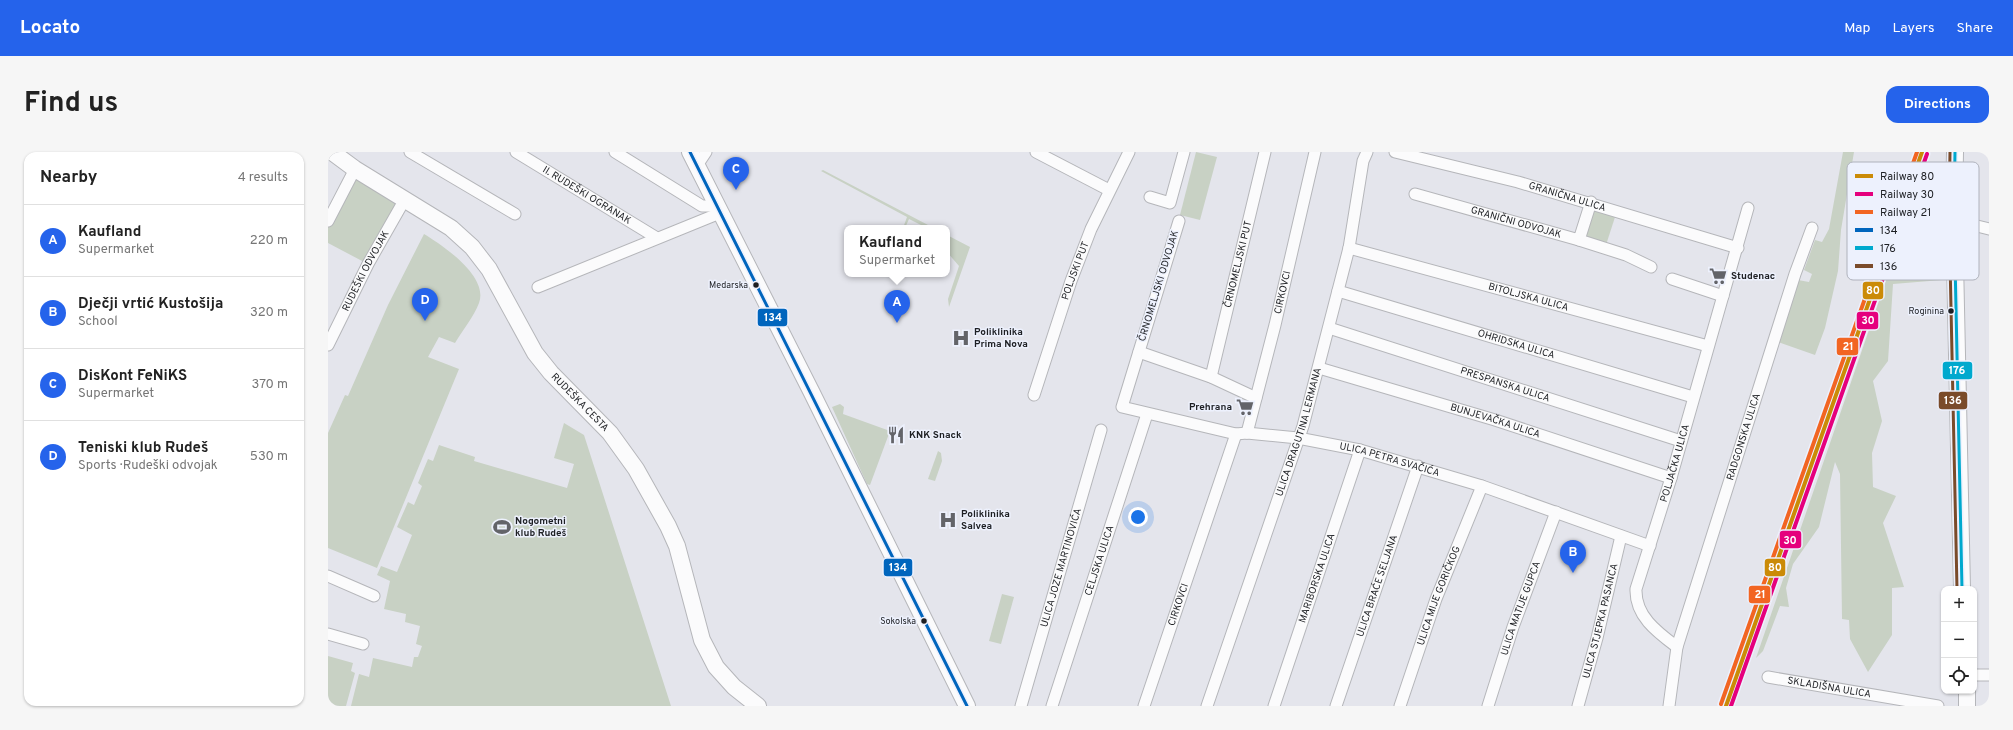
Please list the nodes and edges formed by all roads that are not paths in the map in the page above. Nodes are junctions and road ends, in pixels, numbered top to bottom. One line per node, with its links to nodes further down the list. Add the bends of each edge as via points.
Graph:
1 (332, 152): 17 (street, RUDEŠKA CESTA)
2 (410, 152): 25 (street)
3 (516, 152): 31 (street, II. RUDEŠKI OGRANAK)
4 (615, 152): 24 (street, via 702,206)
5 (690, 152): 16 (street)
6 (706, 152): 16 (street)
7 (1036, 152): 18 (street)
8 (1129, 152): 18 (street, POLJSKI PUT)
9 (1184, 152): 21 (street, via 1170,203)
10 (1265, 152): 46 (street, ČRNOMELJSKI PUT)
11 (1315, 152): 48 (street, CIRKOVCI)
12 (1367, 152): 33 (street, ULICA DRAGUTINA LERMANA, via 1363,161)
13 (1395, 152): 22 (street, GRANIČNA ULICA)
14 (1956, 152): 15 (street)
15 (1956, 162)
16 (696, 167): 24 (street)
17 (355, 169): 20 (street, RUDEŠKA CESTA); 26 (street)
18 (1109, 190): 47 (street, POLJSKI PUT, via 1071,281)
19 (1414, 194): 32 (street, GRANIČNI ODVOJAK)
20 (404, 198): 42 (street, RUDEŠKI ODVOJAK); 73 (street, RUDEŠKA CESTA, via 451,228 472,247 489,269 535,353 551,373 610,433 632,463 677,546 702,640 716,667 734,687)
21 (1150, 198)
22 (1591, 202): 32 (street); 34 (street, GRANIČNA ULICA)
23 (1748, 208): 34 (street, POLJAČKA ULICA)
24 (718, 210): 31 (street); 74 (street)
25 (515, 214)
26 (328, 221)
27 (1179, 221): 44 (street, ČRNOMELJSKI ODVOJAK)
28 (1979, 226): 30 (street)
29 (1812, 228): 68 (street, RADGONSKA ULICA, via 1795,274)
30 (1989, 229)
31 (657, 238): 38 (street)
32 (1580, 240): 35 (street, GRANIČNI ODVOJAK, via 1626,255)
33 (1349, 248): 39 (street, ULICA DRAGUTINA LERMANA); 43 (street, BITOLJSKA ULICA)
34 (1738, 248): 40 (street, POLJAČKA ULICA)
35 (1650, 267)
36 (1672, 279): 40 (street)
37 (1955, 280): 64 (street)
38 (538, 288)
39 (1338, 292): 41 (street, ULICA DRAGUTINA LERMANA); 49 (street, OHRIDSKA ULICA)
40 (1722, 296): 43 (street, POLJAČKA ULICA)
41 (1329, 328): 45 (street, ULICA DRAGUTINA LERMANA); 55 (street, PRESPANSKA ULICA)
42 (328, 345)
43 (1708, 346): 49 (street, POLJAČKA ULICA)
44 (1139, 352): 46 (street, ČRNOMELJSKI ODVOJAK); 50 (street, ČRNOMELJSKI ODVOJAK)
45 (1319, 368): 54 (street, ULICA DRAGUTINA LERMANA); 58 (street, BUNJEVAČKA ULICA, via 1495,420)
46 (1211, 377): 48 (street, ČRNOMELJSKI ODVOJAK)
47 (1034, 395)
48 (1256, 398): 53 (street, CIRKOVCI)
49 (1693, 398): 55 (street, POLJAČKA ULICA)
50 (1122, 407): 51 (street, ULICA PETRA SVAČIĆA)
51 (1147, 414): 53 (street, ULICA PETRA SVAČIĆA); 76 (street, CELJSKA ULICA)
52 (1101, 430): 75 (street, ULICA JOZE MARTINOVIĆA)
53 (1241, 434): 54 (street, ULICA PETRA SVAČIĆA); 77 (street, CIRKOVCI)
54 (1298, 438): 56 (street, ULICA PETRA SVAČIĆA); 78 (street, ULICA DRAGUTINA LERMANA)
55 (1681, 441): 58 (street, POLJAČKA ULICA)
56 (1360, 450): 57 (street, ULICA PETRA SVAČIĆA); 79 (street, MARIBORSKA ULICA)
57 (1418, 466): 59 (street, ULICA PETRA SVAČIĆA); 80 (street, ULICA BRAĆE SELJANA)
58 (1671, 478): 62 (street, POLJAČKA ULICA)
59 (1482, 486): 60 (street, ULICA PETRA SVAČIĆA); 81 (street, ULICA MIJE GORIČKOG, via 1436,599)
60 (1556, 512): 61 (street, ULICA PETRA SVAČIĆA); 82 (street, ULICA MATIJE GUPCA, via 1513,627)
61 (1622, 536): 62 (street, ULICA PETRA SVAČIĆA); 83 (street, ULICA STJEPKA PASANCA)
62 (1650, 546): 68 (street, POLJAČKA ULICA, via 1636,589 1637,603 1649,624)
63 (328, 576): 65 (street)
64 (1962, 586)
65 (374, 596)
66 (328, 634): 67 (street)
67 (363, 644)
68 (1677, 647): 84 (street)
69 (1977, 675): 70 (street)
70 (1989, 675)
71 (1768, 677): 85 (street, SKLADIŠNA ULICA)
72 (1966, 694): 86 (street)
73 (758, 706)
74 (967, 706)
75 (1021, 706)
76 (1052, 706)
77 (1144, 706)
78 (1206, 706)
79 (1274, 706)
80 (1336, 706)
81 (1400, 706)
82 (1488, 706)
83 (1578, 706)
84 (1669, 706)
85 (1938, 706)
86 (1967, 706)

